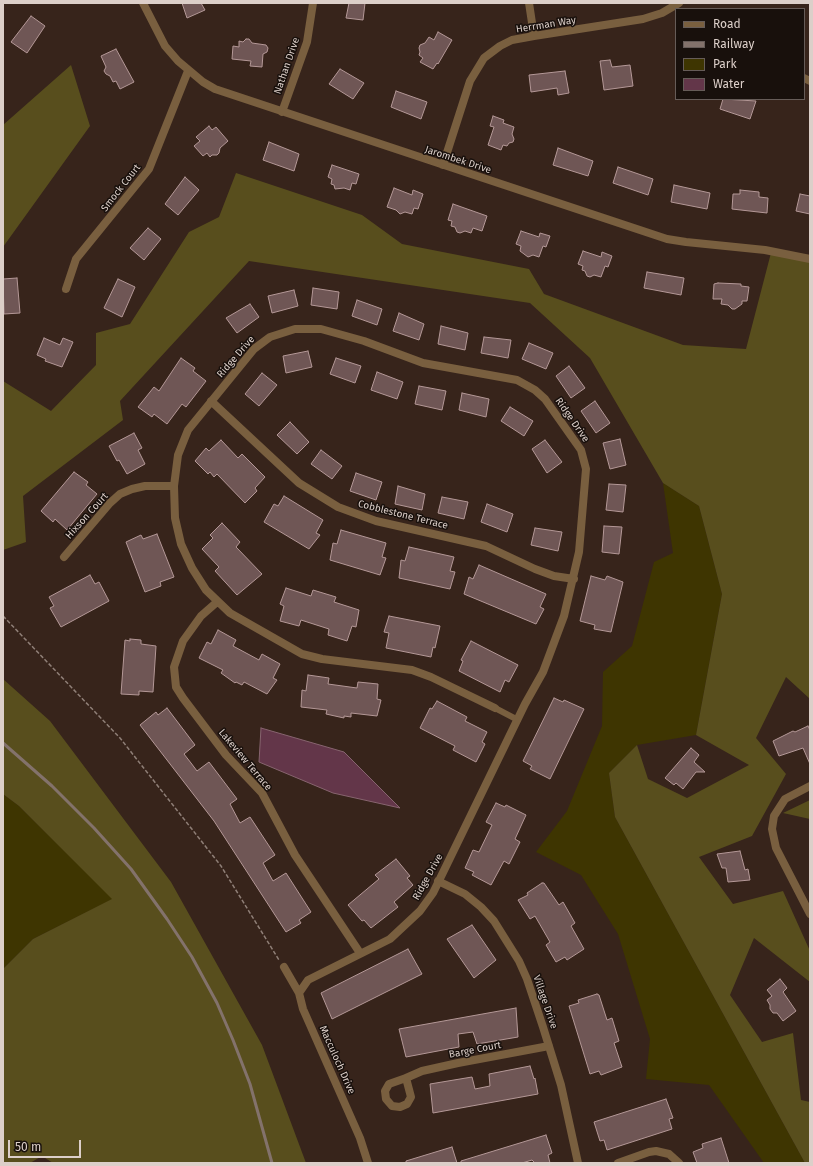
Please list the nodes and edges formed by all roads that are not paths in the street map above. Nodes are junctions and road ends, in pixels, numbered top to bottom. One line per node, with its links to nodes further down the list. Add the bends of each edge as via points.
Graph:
1 (143, 3): 6 (street, Jarombek Drive, via 165,46)
2 (313, 3): 7 (street, Nathan Drive, via 307,42)
3 (529, 3): 5 (street)
4 (678, 6): 5 (street, Herrman Way, via 643,20)
5 (534, 36): 8 (street, Herrman Way, via 512,40 500,46 484,58 476,69)
6 (188, 71): 7 (street, Jarombek Drive, via 215,89); 10 (street, Smock Court, via 149,168 76,259)
7 (282, 112): 8 (street, Jarombek Drive)
8 (443, 165): 9 (street, Jarombek Drive, via 667,239 764,250)
9 (810, 259)
10 (66, 289)
11 (211, 401): 12 (street, Ridge Drive, via 188,430 182,442 175,468); 14 (street, Cobblestone Terrace, via 299,483 338,507 376,521 486,546 547,573); 14 (street, Ridge Drive, via 264,340 282,332 308,328 334,331 423,363 517,380 526,384 545,399 584,456 586,489 580,552)
12 (174, 486): 13 (street, Hixson Court, via 145,486 120,494); 15 (street, Ridge Drive, via 175,518 181,544 192,568)
13 (64, 556)
14 (574, 579): 17 (street, Ridge Drive, via 564,616 543,672)
15 (217, 602): 16 (street, Ridge Drive, via 239,620 302,654 322,659 412,670); 21 (street, Lakeview Terrace, via 201,616 183,641 174,667 176,687 226,755 262,793 295,855)
16 (495, 708): 17 (lane, Ridge Drive)
17 (518, 720): 19 (street, Ridge Drive)
18 (810, 786): 20 (street, via 785,799 774,816 772,829 776,848)
19 (438, 881): 21 (street, Ridge Drive, via 420,911 404,928 390,939); 24 (street, Village Drive, via 465,894 494,921 527,979)
20 (810, 914)
21 (360, 953): 23 (street, Ridge Drive, via 308,980)
22 (284, 967): 23 (street, Macculoch Drive)
23 (300, 992): 26 (street, Macculoch Drive, via 303,1009 360,1138)
24 (549, 1046): 25 (street, Barge Court, via 458,1062); 27 (street, Village Drive, via 561,1085)
25 (406, 1078)
26 (368, 1163)
27 (578, 1163)
28 (618, 1163): 29 (street, via 656,1151 669,1154)
29 (679, 1163)

